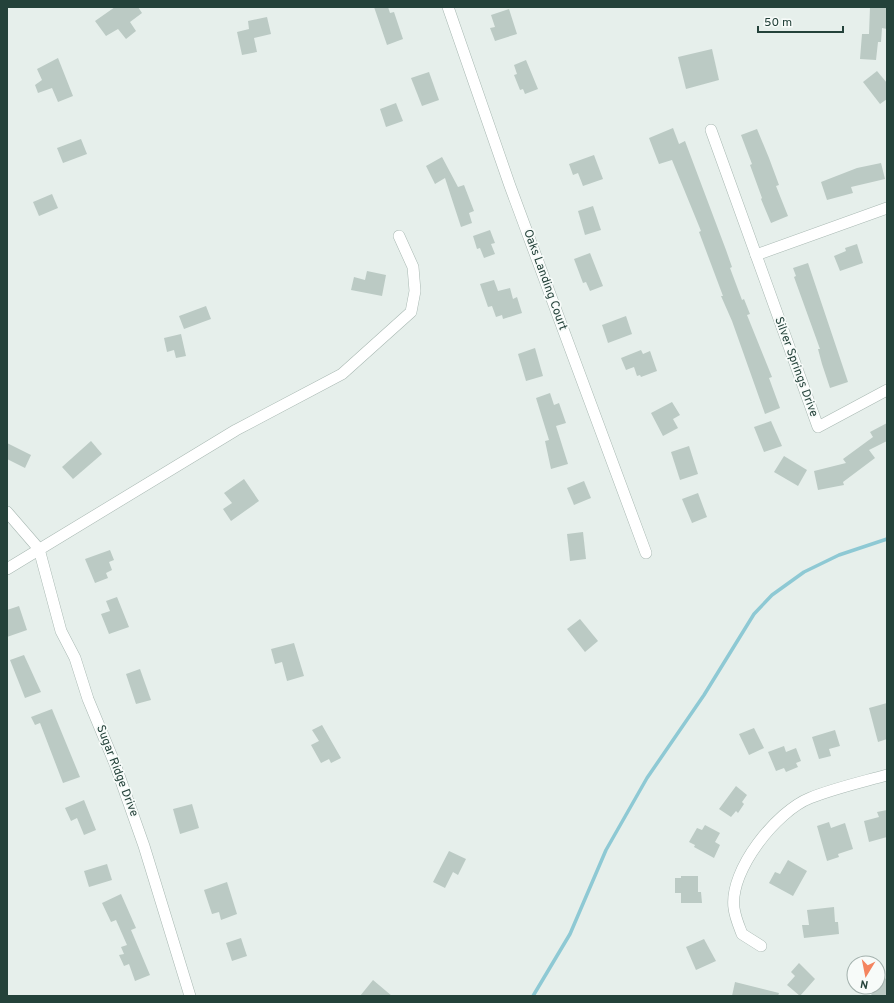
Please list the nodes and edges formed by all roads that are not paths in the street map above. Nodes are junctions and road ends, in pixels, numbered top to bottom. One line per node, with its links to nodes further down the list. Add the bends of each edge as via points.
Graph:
1 (448, 7): 9 (street, Oaks Landing Court, via 510,186)
2 (711, 130): 5 (street, Silver Springs Drive)
3 (887, 208): 5 (street)
4 (399, 236): 8 (street, via 413,267 415,291 411,312 372,348 342,374 236,430)
5 (756, 256): 6 (street, Silver Springs Drive, via 818,427)
6 (887, 390)
7 (7, 512): 8 (street)
8 (39, 549): 10 (street); 13 (street, Sugar Ridge Drive, via 61,631 75,658 144,846)
9 (646, 553)
10 (7, 569)
11 (887, 775): 12 (street, via 810,798 785,814 764,834 737,878 734,907 742,934)
12 (761, 946)
13 (190, 996)

